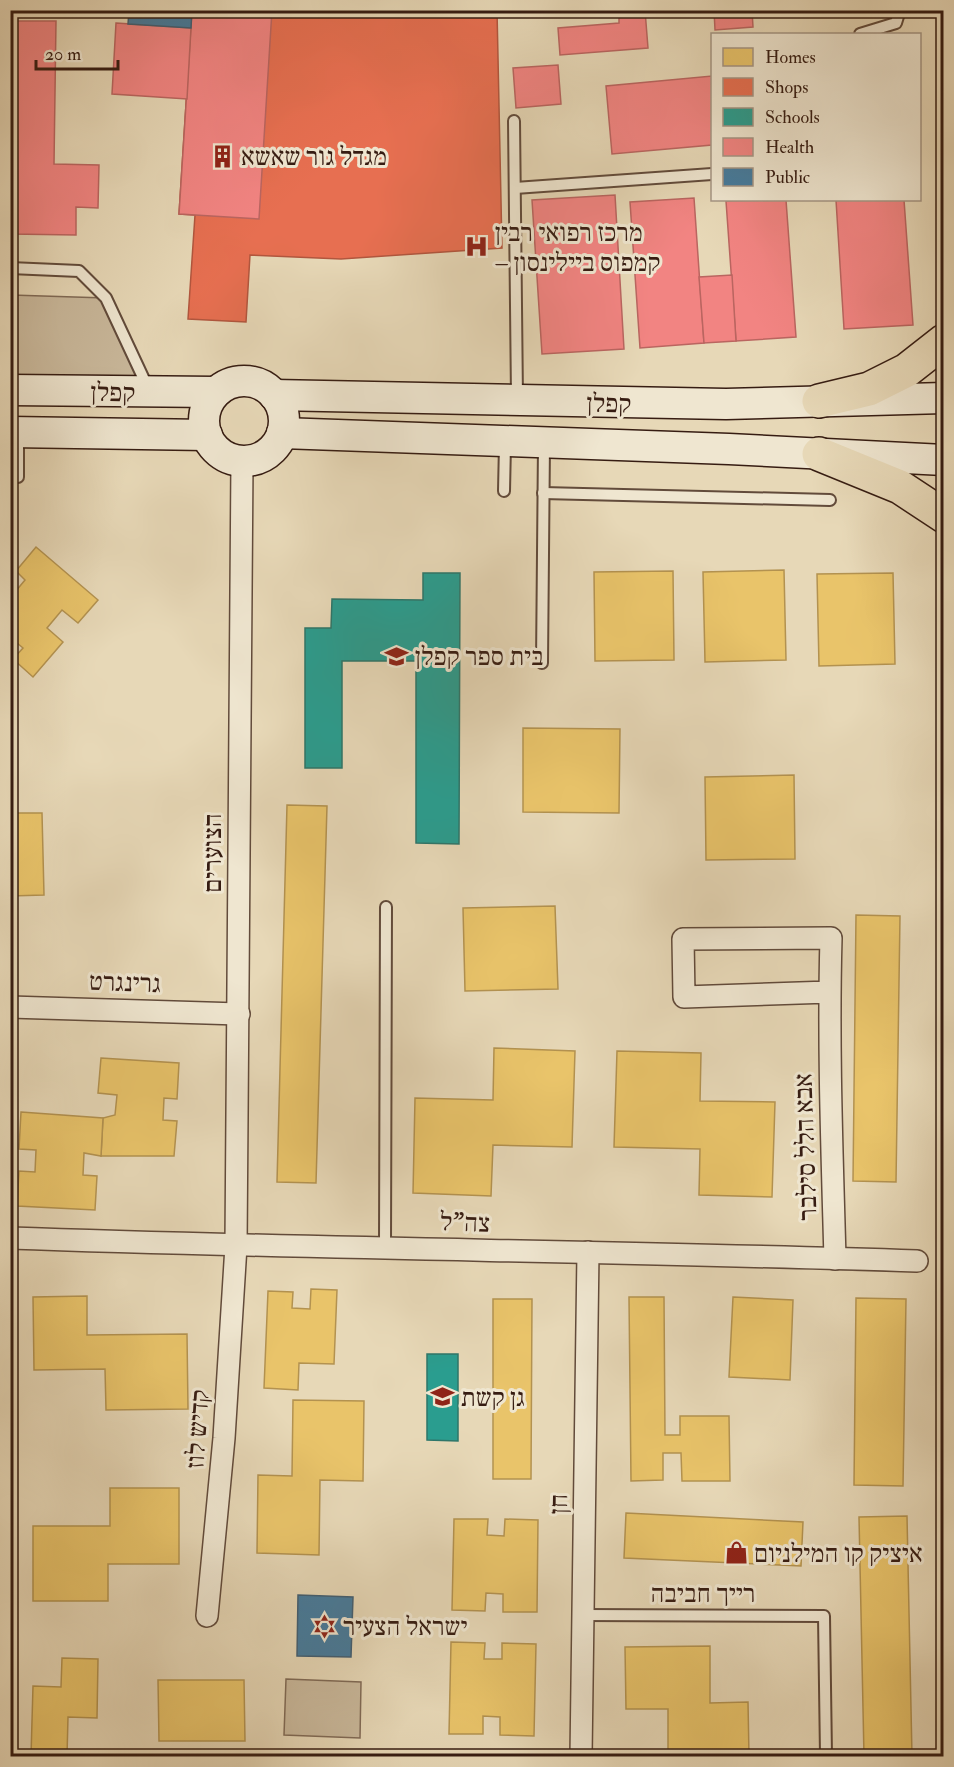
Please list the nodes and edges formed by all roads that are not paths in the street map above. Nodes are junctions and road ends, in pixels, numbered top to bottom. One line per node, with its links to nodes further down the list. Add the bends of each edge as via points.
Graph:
1 (900, 10): 2 (lane, via 896,23)
2 (863, 33)
3 (514, 121): 5 (lane)
4 (711, 174): 5 (lane)
5 (515, 188): 14 (lane)
6 (10, 268): 10 (lane, via 79,271 106,298)
7 (944, 341): 13 (main road, via 907,370 870,389)
8 (10, 390): 10 (street, קפלן)
9 (216, 392): 10 (street, קפלן); 11 (street, via 227,384 253,382); 17 (street, via 204,415)
10 (150, 393)
11 (274, 396): 14 (street, קפלן); 16 (street, via 282,414)
12 (944, 398): 13 (street, קפלן)
13 (819, 401): 14 (street, קפלן)
14 (517, 402)
15 (14, 432): 17 (street, קפלן); 23 (lane, via 18,477)
16 (282, 433): 18 (street, קפלן); 22 (street, via 266,454)
17 (207, 435): 22 (street, via 218,451)
18 (505, 441): 19 (street, קפלן); 24 (lane)
19 (544, 442): 20 (street, קפלן); 25 (lane)
20 (819, 454): 21 (street, קפלן); 27 (main road, via 900,487)
21 (944, 460)
22 (242, 461): 32 (street, הצוערים)
23 (10, 477)
24 (504, 490)
25 (543, 493): 26 (lane); 28 (lane)
26 (830, 500)
27 (944, 516)
28 (542, 663)
29 (386, 907): 35 (lane)
30 (829, 992): 30 (street, אבא הלל סילבר, via 684,997 683,939 831,938); 37 (street, אבא הלל סילבר)
31 (10, 1007): 32 (street, גרינגרט)
32 (238, 1014): 34 (street, הצוערים)
33 (10, 1238): 34 (street, צה"ל)
34 (236, 1246): 35 (street, צה"ל); 40 (street, קדיש לוז, via 224,1438)
35 (385, 1247): 36 (street, צה"ל)
36 (588, 1252): 37 (street, צה"ל); 39 (street, חן)
37 (835, 1258): 38 (street, צה"ל)
38 (917, 1262)
39 (583, 1615): 41 (street, חן); 42 (lane, רייך חביבה, via 824,1616)
40 (207, 1616)
41 (581, 1756)
42 (826, 1756)

